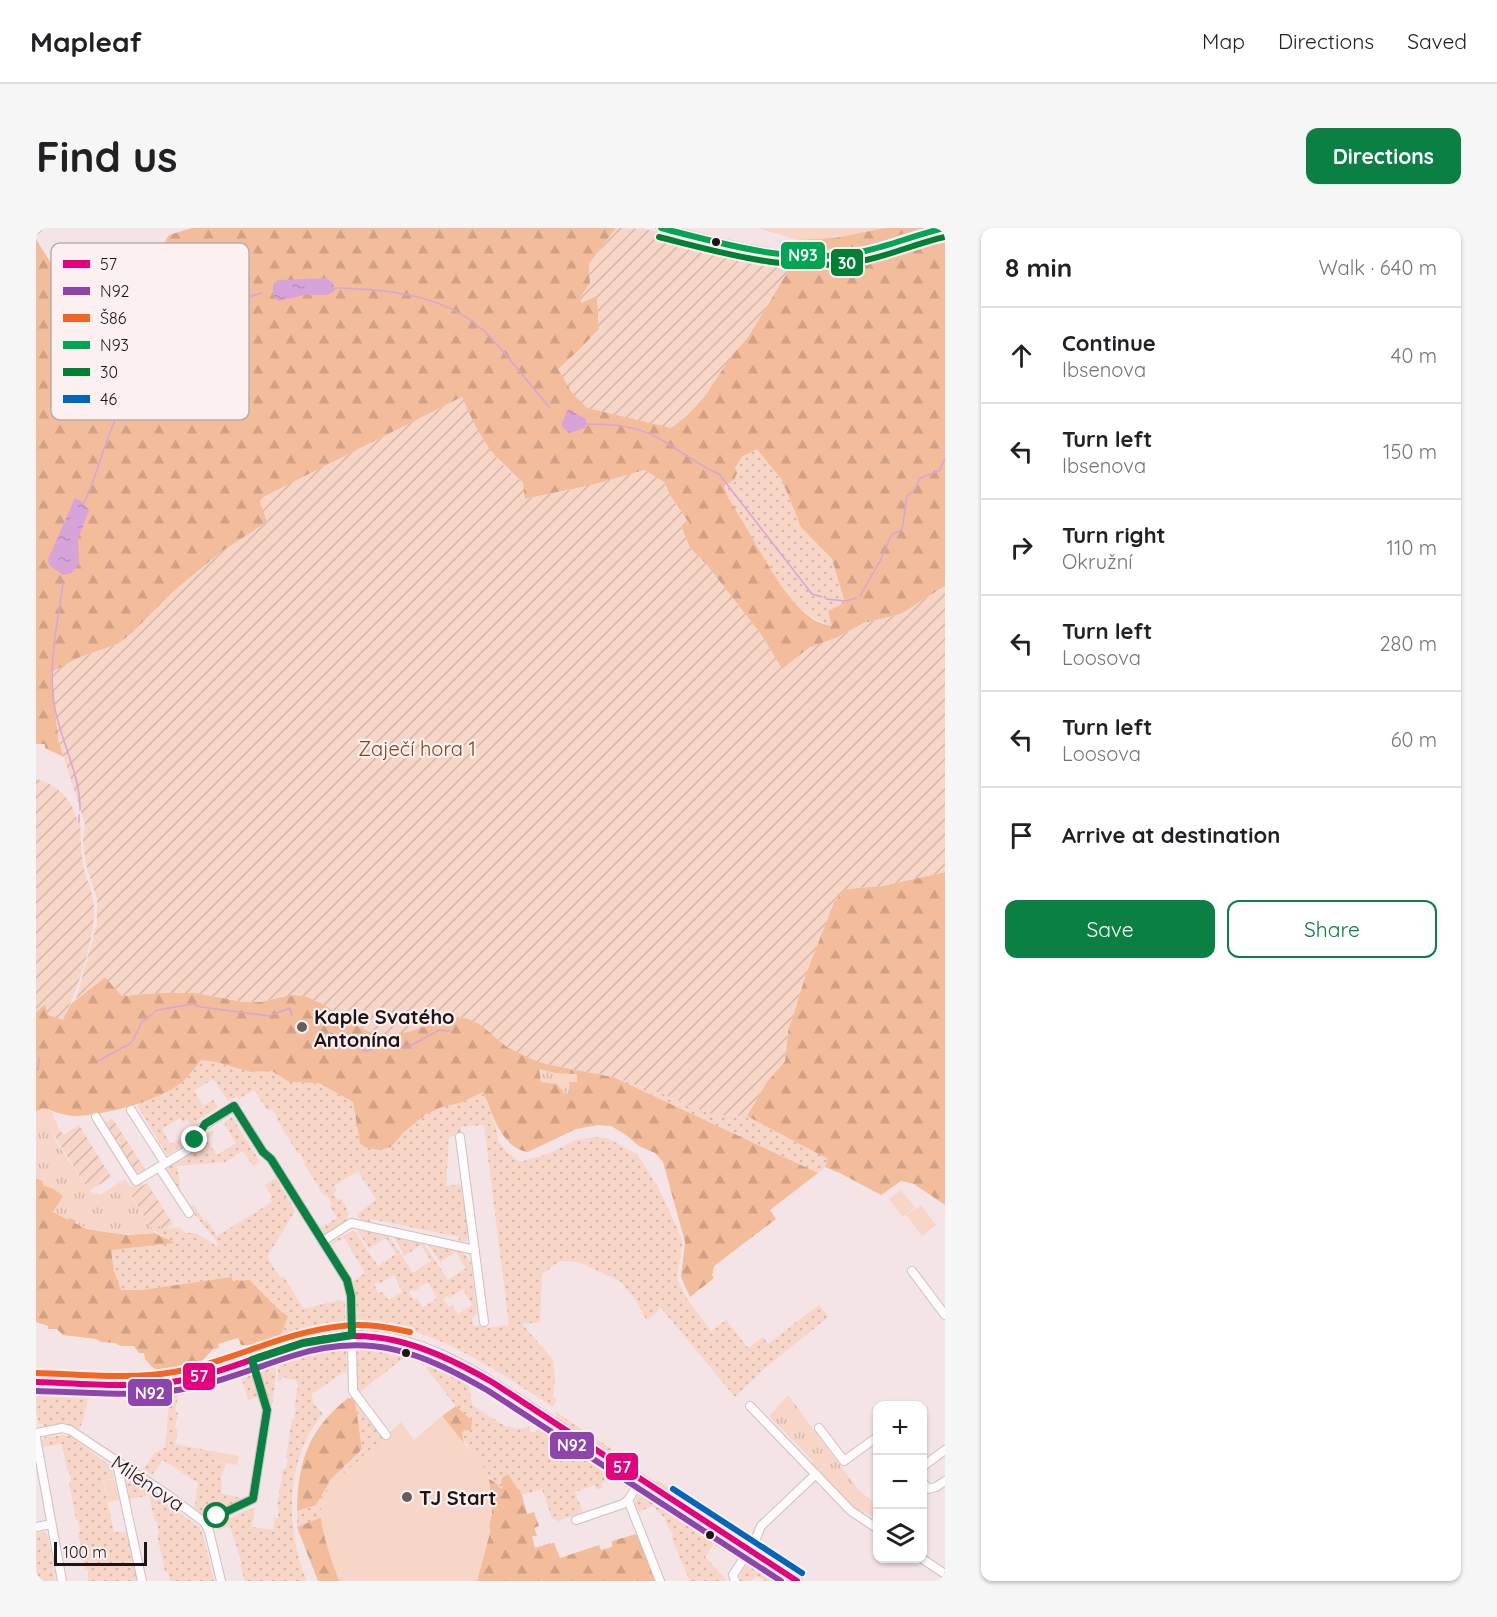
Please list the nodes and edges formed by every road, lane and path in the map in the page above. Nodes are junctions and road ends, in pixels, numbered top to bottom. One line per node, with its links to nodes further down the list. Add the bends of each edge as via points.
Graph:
1 (661, 228): 2 (street, via 795,257 864,251)
2 (945, 228)
3 (131, 1110): 6 (street)
4 (96, 1117): 6 (street, via 136,1181)
5 (460, 1137): 9 (street)
6 (162, 1165): 7 (street); 8 (street, via 189,1149 202,1127 234,1106)
7 (189, 1213)
8 (323, 1242): 9 (street, via 351,1223); 13 (street, via 347,1280)
9 (475, 1250): 12 (street)
10 (912, 1271): 11 (street)
11 (945, 1316)
12 (484, 1322)
13 (352, 1335): 14 (street, via 303,1343); 19 (street, via 353,1391); 26 (street, via 408,1341 446,1356)
14 (252, 1360): 15 (street, via 173,1382); 31 (street, via 267,1410 253,1499)
15 (36, 1382)
16 (750, 1406): 25 (street)
17 (819, 1428): 21 (street, via 844,1461)
18 (36, 1433): 24 (street, Milénova, via 70,1430)
19 (386, 1435)
20 (36, 1438): 32 (street)
21 (873, 1440)
22 (945, 1450): 23 (street)
23 (927, 1463)
24 (120, 1464): 31 (street, Milénova); 40 (street)
25 (816, 1474): 33 (street, via 851,1511); 35 (street, via 761,1526)
26 (642, 1479): 29 (street); 35 (street)
27 (945, 1481): 28 (street)
28 (927, 1488)
29 (628, 1500): 30 (street); 42 (street)
30 (576, 1520)
31 (204, 1522): 41 (street, Milénova)
32 (51, 1524): 34 (street); 39 (street)
33 (873, 1526)
34 (36, 1527)
35 (750, 1550): 38 (street); 43 (street)
36 (927, 1562): 37 (street)
37 (945, 1574)
38 (734, 1578)
39 (62, 1581)
40 (142, 1581)
41 (221, 1581)
42 (660, 1581)
43 (797, 1581)

